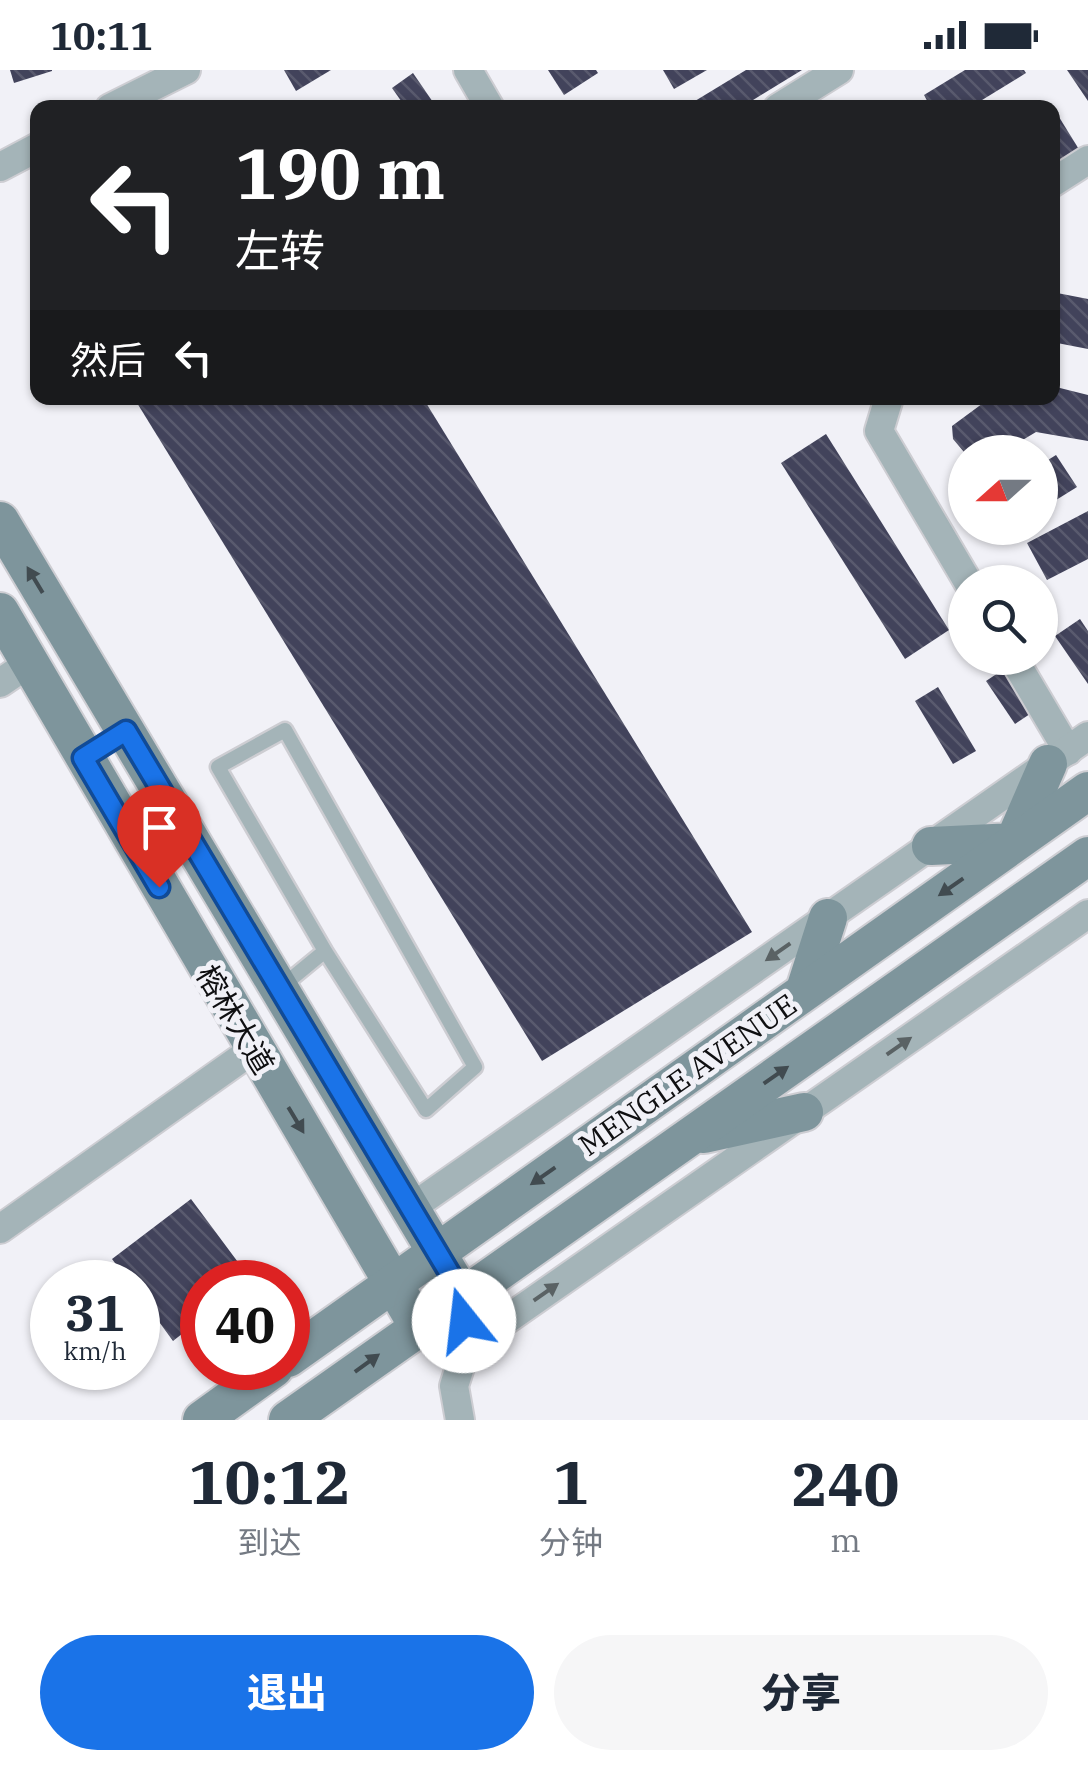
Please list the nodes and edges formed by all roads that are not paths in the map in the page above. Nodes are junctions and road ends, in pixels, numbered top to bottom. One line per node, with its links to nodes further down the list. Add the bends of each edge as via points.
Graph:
1 (186, 70): 4 (street)
2 (468, 70): 5 (street)
3 (839, 70): 6 (street)
4 (126, 100)
5 (485, 100)
6 (791, 100)
7 (30, 151): 9 (street)
8 (1088, 160): 10 (street)
9 (0, 168)
10 (1060, 178)
11 (887, 405): 13 (street, via 879,431)
12 (0, 521): 15 (main road, one-way to 12)
13 (958, 565)
14 (0, 612): 16 (main road, 榕林大道)
15 (70, 638): 16 (main road); 18 (main road)
16 (14, 673): 20 (main road, 榕林大道)
17 (1022, 675): 19 (street)
18 (126, 731): 20 (main road); 28 (main road)
19 (1068, 750): 22 (main road); 23 (street)
20 (83, 758): 30 (main road, 榕林大道)
21 (1088, 790): 22 (main road, MENGLE AVENUE)
22 (1014, 842): 23 (main road); 29 (main road, MENGLE AVENUE, one-way to 29)
23 (931, 846): 26 (street)
24 (1088, 856): 32 (main road, MENGLE AVENUE, one-way to 24)
25 (1088, 914): 31 (street, one-way to 25)
26 (828, 918): 29 (main road); 33 (street, one-way to 33)
27 (324, 951): 27 (lane, via 218,767 284,730 474,1068 426,1110); 28 (lane)
28 (279, 988): 33 (main road)
29 (805, 990): 35 (main road, MENGLE AVENUE, one-way to 35)
30 (254, 1049): 34 (street); 36 (main road, 榕林大道, one-way to 36)
31 (804, 1112): 32 (main road); 40 (street, one-way to 31)
32 (687, 1138): 37 (main road, MENGLE AVENUE)
33 (411, 1208): 35 (main road)
34 (0, 1230)
35 (436, 1250): 36 (main road, MENGLE AVENUE); 37 (main road)
36 (393, 1282): 38 (main road, 榕林大道); 39 (main road, MENGLE AVENUE)
37 (462, 1294): 38 (main road, MENGLE AVENUE); 40 (main road)
38 (418, 1326): 40 (main road); 43 (main road, MENGLE AVENUE, one-way to 38)
39 (310, 1342)
40 (466, 1348): 44 (street, via 454,1386)
41 (244, 1390): 42 (main road)
42 (202, 1420)
43 (288, 1420)
44 (460, 1420)

